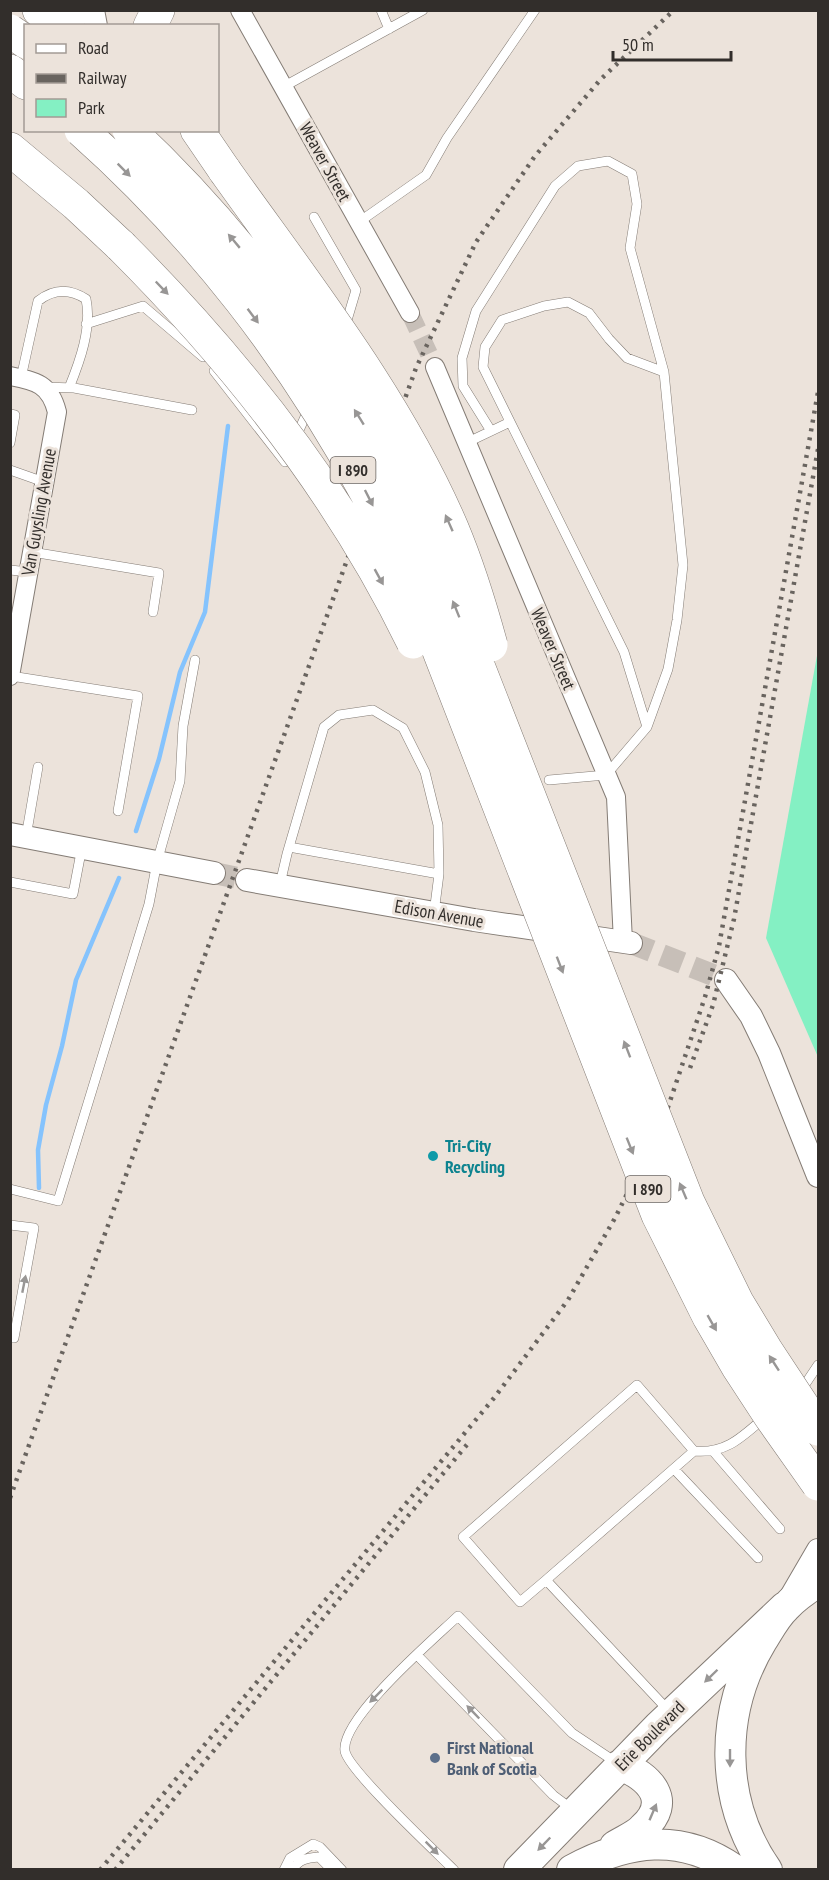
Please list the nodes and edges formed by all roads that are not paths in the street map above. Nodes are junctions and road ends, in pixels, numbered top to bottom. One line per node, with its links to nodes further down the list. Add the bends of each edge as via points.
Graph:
1 (152, 10): 7 (main road)
2 (158, 10): 8 (highway)
3 (240, 10): 17 (street, Weaver Street)
4 (381, 10): 9 (lane)
5 (423, 10): 9 (lane)
6 (535, 10): 24 (lane, via 466,109 426,175)
7 (133, 24)
8 (151, 24)
9 (389, 29): 17 (lane)
10 (10, 31): 11 (highway, bridge)
11 (24, 41)
12 (24, 43): 13 (main road)
13 (10, 50)
14 (10, 71): 15 (highway)
15 (24, 83)
16 (24, 86): 18 (main road)
17 (283, 87): 24 (street, Weaver Street)
18 (10, 95)
19 (83, 132): 59 (highway, I 890, one-way to 59, bridge, via 177,225 233,291 342,450 418,601)
20 (131, 132): 57 (highway, I 890, one-way to 20, bridge, via 452,598 370,434 259,271 201,203)
21 (198, 132): 57 (highway, one-way to 21, bridge, via 474,590 441,505 376,388)
22 (13, 152): 59 (highway, one-way to 59, bridge, via 76,204 170,296 283,428 367,556)
23 (314, 217): 27 (lane, via 356,290 350,318)
24 (359, 222): 25 (street, Weaver Street)
25 (410, 313)
26 (86, 324): 31 (lane, via 86,299 59,290 47,293 38,301); 34 (lane, via 80,359); 35 (lane, via 143,306 201,355 285,462)
27 (336, 349)
28 (331, 359): 32 (lane)
29 (435, 367): 41 (street, Weaver Street)
30 (664, 372): 38 (lane, via 627,358 589,313 568,302 544,306 502,320 485,347 483,367); 39 (lane, via 630,248 637,204 632,174 608,161 578,166 555,186 477,311 462,358 463,386); 49 (lane, via 683,565 668,669)
31 (16, 377): 33 (street)
32 (322, 380)
33 (44, 387): 34 (lane); 43 (street, Van Guysling Avenue, via 54,398 57,412)
34 (69, 388): 36 (lane)
35 (317, 390)
36 (192, 410)
37 (10, 414): 40 (lane, via 15,415)
38 (510, 422): 39 (lane); 49 (lane, via 624,652)
39 (491, 431): 41 (lane)
40 (10, 443)
41 (466, 444): 51 (street, Weaver Street)
42 (10, 470): 43 (lane)
43 (44, 482): 44 (street, Van Guysling Avenue)
44 (32, 552): 45 (street, Van Guysling Avenue); 46 (lane, via 159,573)
45 (20, 571): 48 (street, Van Guysling Avenue)
46 (153, 612)
47 (195, 660): 58 (lane, via 183,726 180,781)
48 (10, 676): 53 (lane, via 138,696)
49 (647, 727): 51 (lane)
50 (38, 767): 54 (lane)
51 (606, 774): 52 (lane); 66 (street, Weaver Street, via 616,797)
52 (549, 780)
53 (118, 811)
54 (18, 835): 56 (street)
55 (289, 847): 61 (lane); 61 (lane, via 324,727 339,715 374,710 402,728 425,772 438,825); 64 (lane)
56 (82, 848): 58 (street); 63 (lane, via 73,894)
57 (554, 860): 75 (highway, I 890, one-way to 57, bridge, via 743,1311 697,1223)
58 (157, 862): 60 (street); 69 (lane, via 149,904 58,1201)
59 (524, 871): 79 (highway, I 890, one-way to 79, bridge, via 637,1164 683,1267 738,1367)
60 (214, 873)
61 (439, 873): 65 (lane)
62 (247, 880): 64 (street, Edison Avenue)
63 (10, 882)
64 (280, 886): 65 (street, Edison Avenue)
65 (434, 913): 66 (street, Edison Avenue)
66 (627, 942)
67 (726, 980): 68 (street, via 751,1016 769,1053)
68 (819, 1176)
69 (10, 1189)
70 (10, 1225): 71 (lane, one-way to 70, via 14,1338 34,1228)
71 (10, 1338)
72 (819, 1365): 73 (lane)
73 (788, 1398)
74 (779, 1406): 77 (lane, via 742,1437)
75 (819, 1429)
76 (694, 1451): 77 (lane); 78 (lane); 83 (lane, via 637,1385 463,1537 520,1602)
77 (713, 1451): 80 (lane)
78 (674, 1468): 82 (lane); 83 (lane)
79 (819, 1484)
80 (780, 1529)
81 (819, 1550): 85 (street)
82 (758, 1557)
83 (546, 1580): 87 (lane)
84 (819, 1582): 85 (highway)
85 (785, 1608): 87 (highway, Erie Boulevard, one-way to 87); 98 (highway, one-way to 98, via 754,1654 742,1682 730,1735 729,1765 740,1819)
86 (417, 1655): 88 (lane, via 458,1616 572,1733); 89 (lane, one-way to 86, via 554,1795); 95 (lane, one-way to 95, via 363,1709 348,1734 345,1752 357,1772)
87 (672, 1714): 88 (highway, Erie Boulevard)
88 (620, 1765): 89 (highway, Erie Boulevard); 90 (highway, one-way to 88, via 643,1829 657,1806 655,1791 645,1778)
89 (575, 1811): 96 (highway, Erie Boulevard, one-way to 96)
90 (582, 1864): 97 (highway, via 619,1849 649,1843 679,1845 707,1853)
91 (284, 1869): 94 (lane, via 290,1858 313,1844)
92 (292, 1869): 93 (lane, via 307,1858 319,1857)
93 (332, 1869)
94 (342, 1869)
95 (454, 1869)
96 (519, 1869)
97 (735, 1869)
98 (767, 1869)

